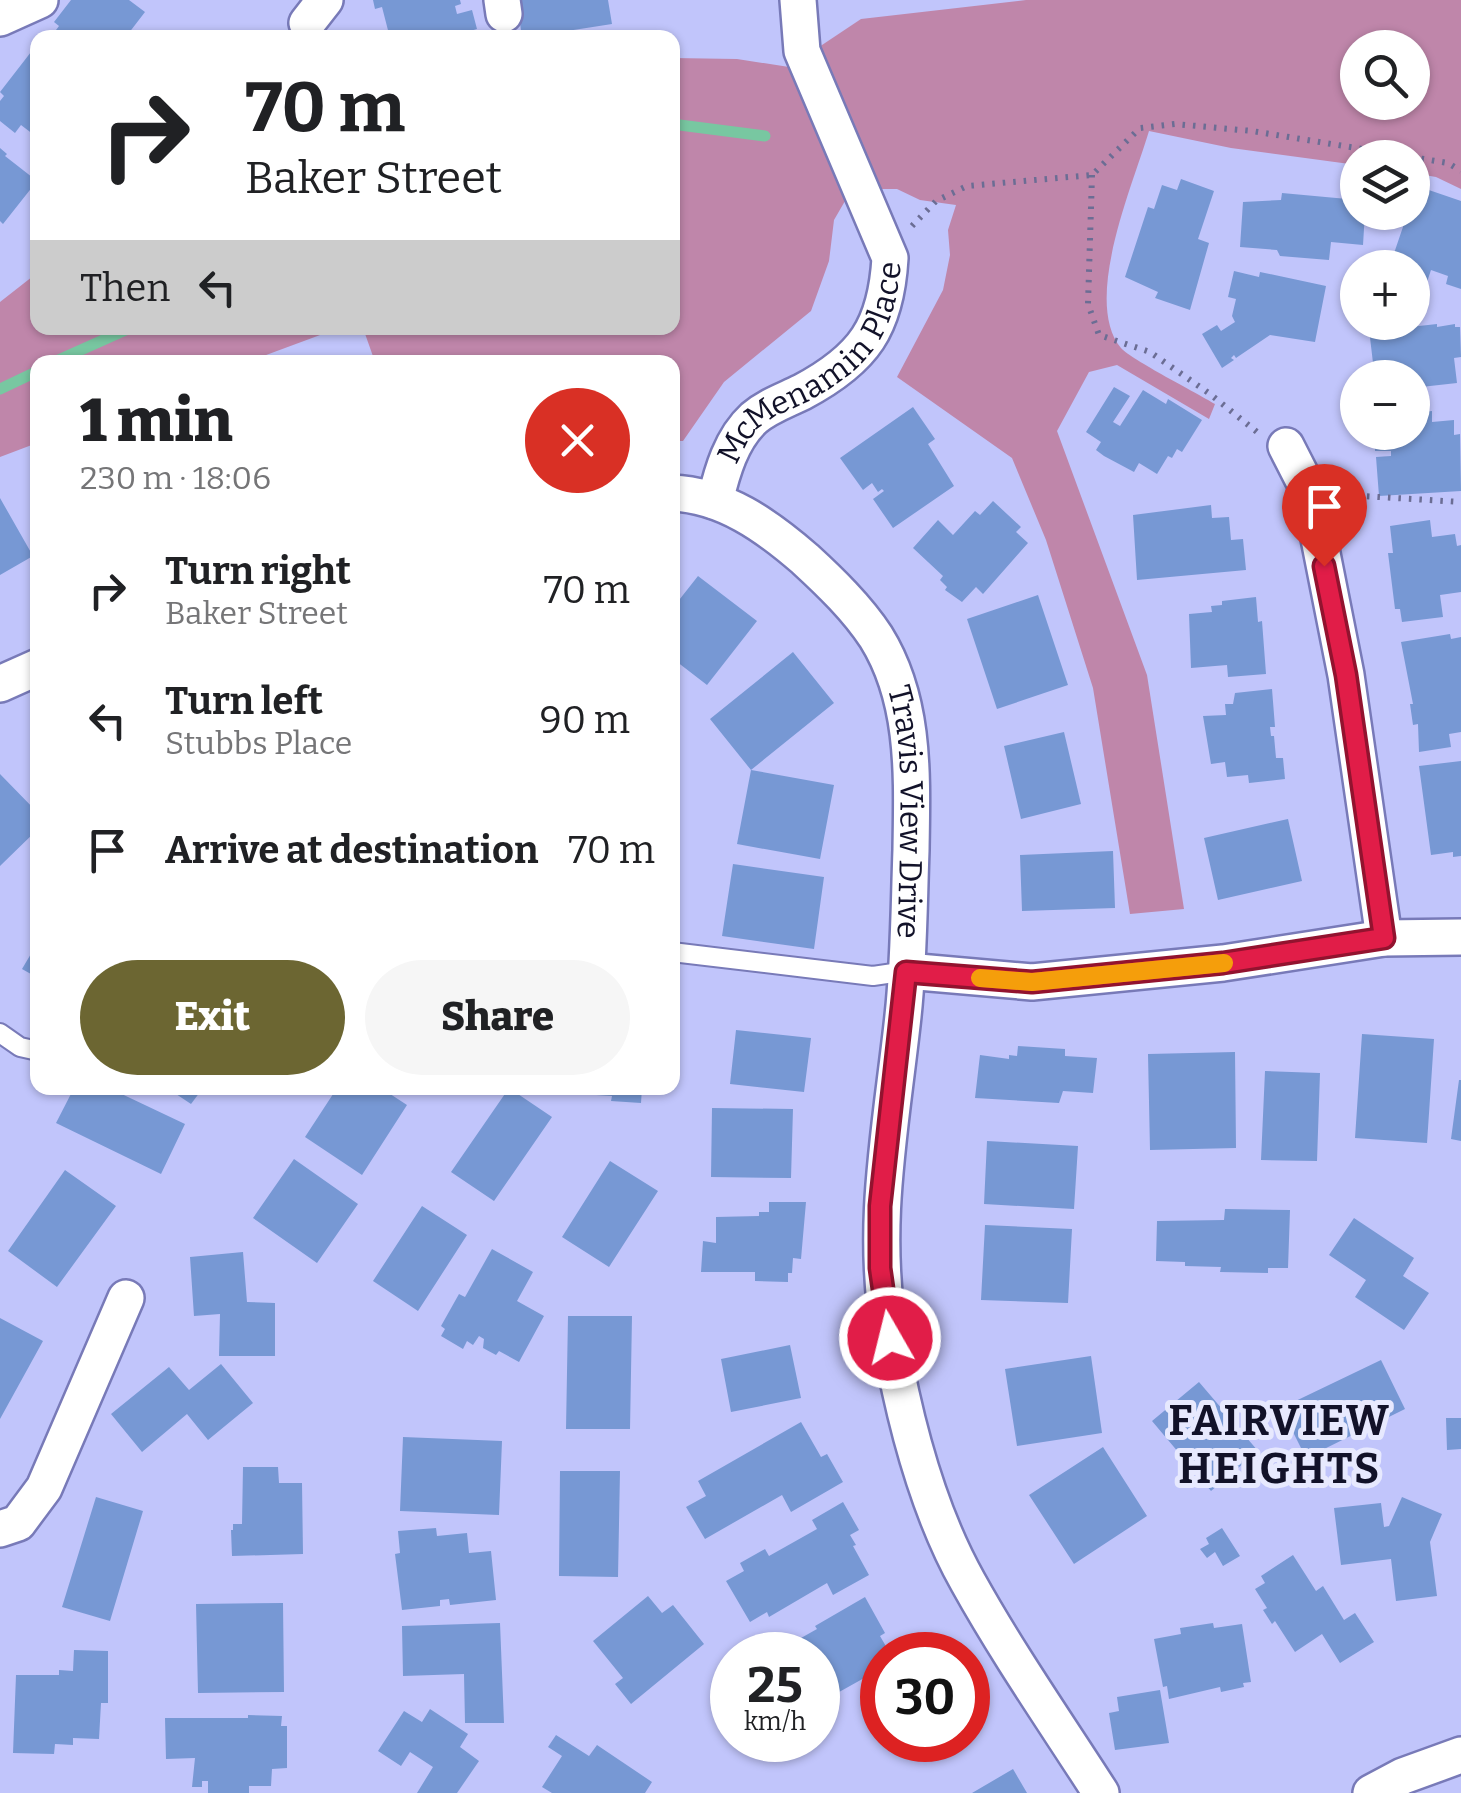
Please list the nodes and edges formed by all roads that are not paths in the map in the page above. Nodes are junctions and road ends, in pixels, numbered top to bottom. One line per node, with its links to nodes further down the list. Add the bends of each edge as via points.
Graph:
1 (40, 0): 3 (street)
2 (798, 0): 6 (street, McMenamin Place, via 802,51 890,258 888,293 868,338 826,378 744,428)
3 (0, 18)
4 (1286, 446): 10 (street, via 1310,493 1346,675)
5 (680, 494): 6 (street, Travis View Drive)
6 (715, 501): 12 (street, Travis View Drive, via 779,536 832,584 876,637 893,674 913,768)
7 (30, 670): 8 (street)
8 (0, 684)
9 (1461, 937): 10 (street)
10 (1384, 938): 12 (street, via 1032,982)
11 (680, 953): 12 (lane, via 873,976)
12 (906, 972): 18 (street, Travis View Drive, via 880,1206 880,1268 902,1404 966,1580)
13 (0, 1032): 14 (lane)
14 (30, 1049)
15 (126, 1298): 16 (street, via 44,1488 18,1523)
16 (0, 1529)
17 (1461, 1755): 19 (street)
18 (1100, 1793)
19 (1371, 1793)

